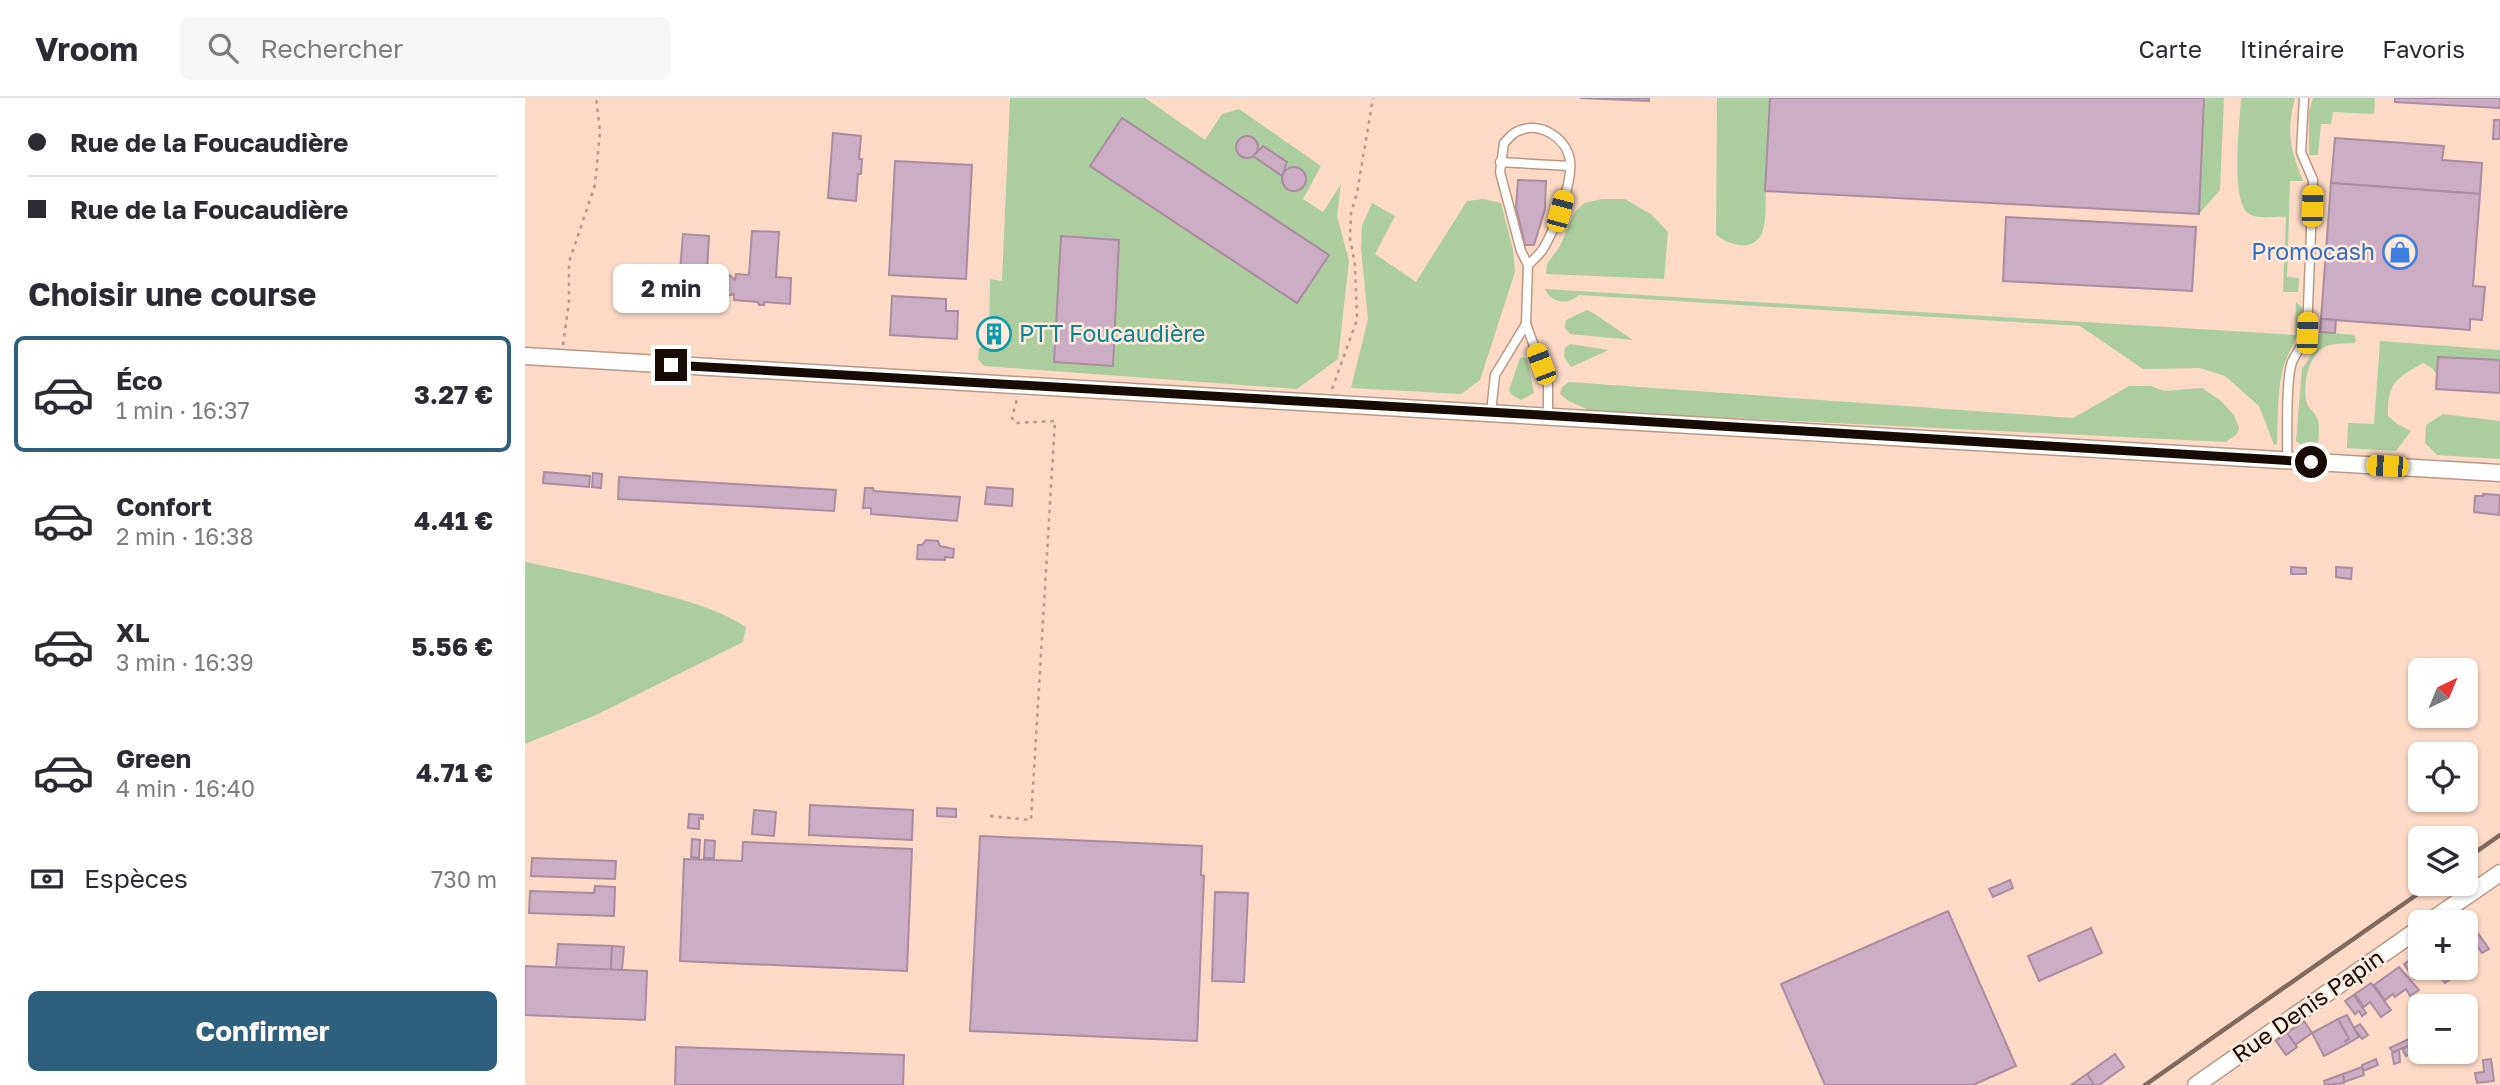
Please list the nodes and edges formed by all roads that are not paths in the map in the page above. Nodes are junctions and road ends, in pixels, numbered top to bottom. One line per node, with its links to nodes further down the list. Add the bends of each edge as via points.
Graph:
1 (2304, 98): 9 (lane, via 2301,152 2313,180 2307,333 2289,378)
2 (1500, 162): 3 (lane); 3 (lane, via 1504,143 1517,131 1532,128 1556,137 1565,148); 4 (lane, via 1514,228)
3 (1569, 166): 4 (lane, via 1553,229 1542,252)
4 (1528, 265): 5 (lane)
5 (1526, 324): 7 (lane, via 1495,375); 8 (lane, via 1548,384)
6 (525, 356): 7 (street)
7 (1492, 412): 8 (street)
8 (1548, 415): 9 (street)
9 (2287, 460): 10 (street)
10 (2500, 473)
11 (2500, 873): 12 (street)
12 (2446, 910)
13 (2408, 936): 14 (street, Rue Denis Papin)
14 (2196, 1085)

